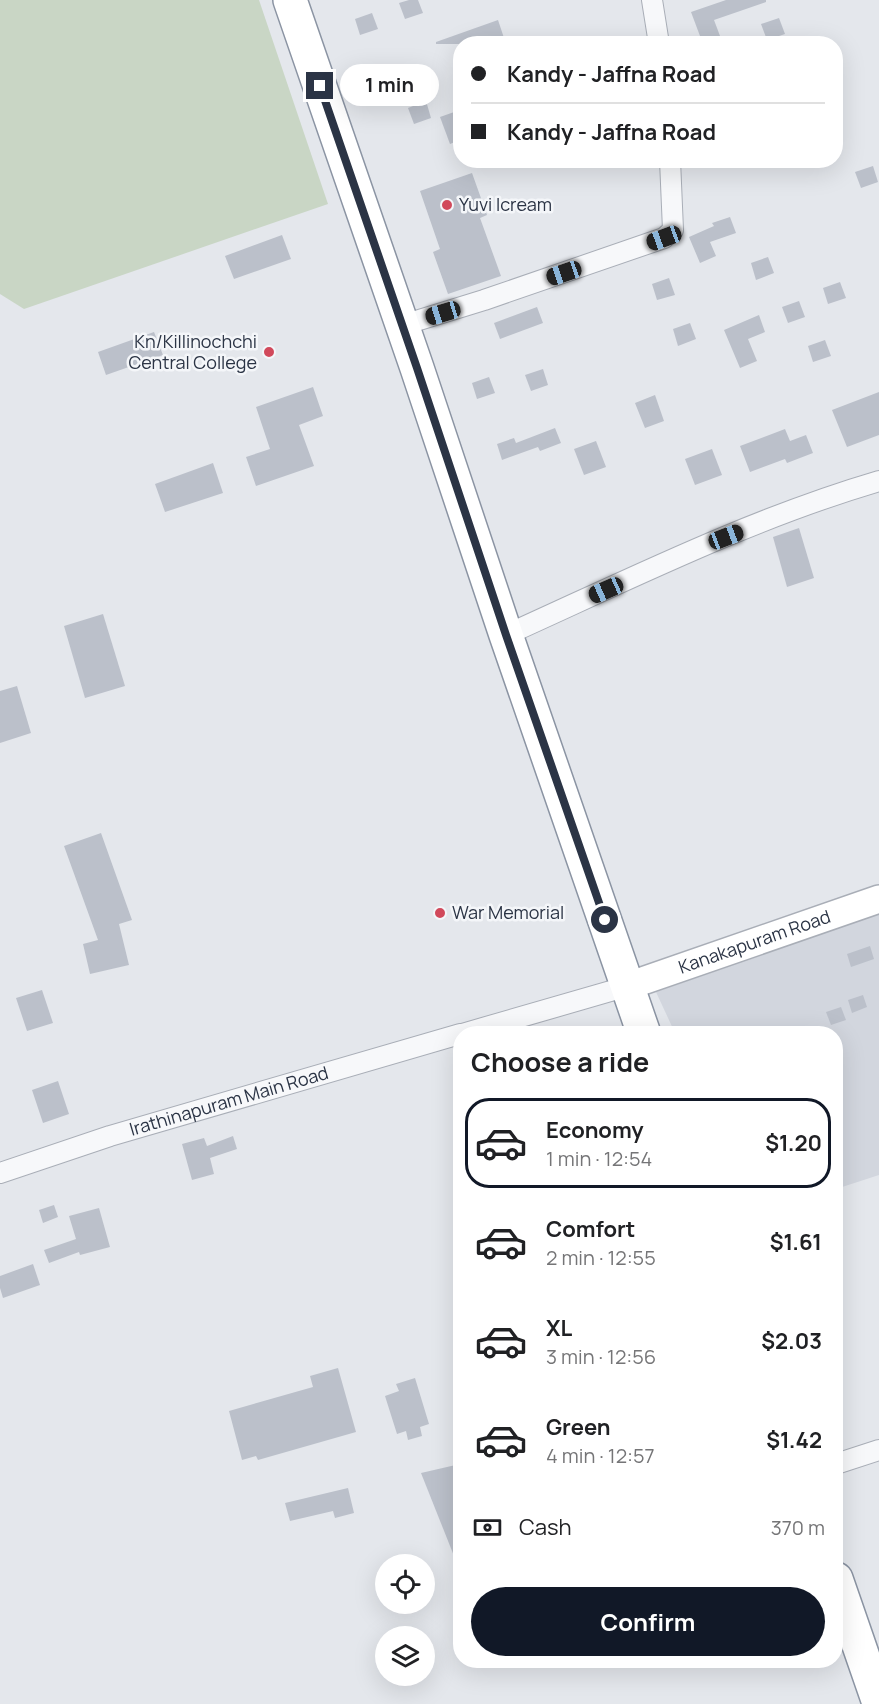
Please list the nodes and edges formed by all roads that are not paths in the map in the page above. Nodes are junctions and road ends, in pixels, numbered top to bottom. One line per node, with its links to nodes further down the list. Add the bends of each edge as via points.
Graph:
1 (290, 0): 5 (highway)
2 (652, 0): 3 (street)
3 (657, 36)
4 (670, 168): 5 (street, via 673,230 664,238)
5 (403, 326): 7 (highway)
6 (879, 481): 7 (street, via 705,545)
7 (506, 635): 9 (highway)
8 (879, 899): 9 (street, Kanakapuram Road)
9 (628, 986): 10 (street, Irathinapuram Main Road); 11 (highway)
10 (489, 1026)
11 (641, 1026)
12 (453, 1036): 13 (street, Irathinapuram Main Road, via 110,1136)
13 (0, 1173)
14 (879, 1450): 15 (street)
15 (843, 1462)
16 (843, 1599): 18 (highway)
17 (843, 1652): 19 (highway)
18 (879, 1703)
19 (860, 1704)

